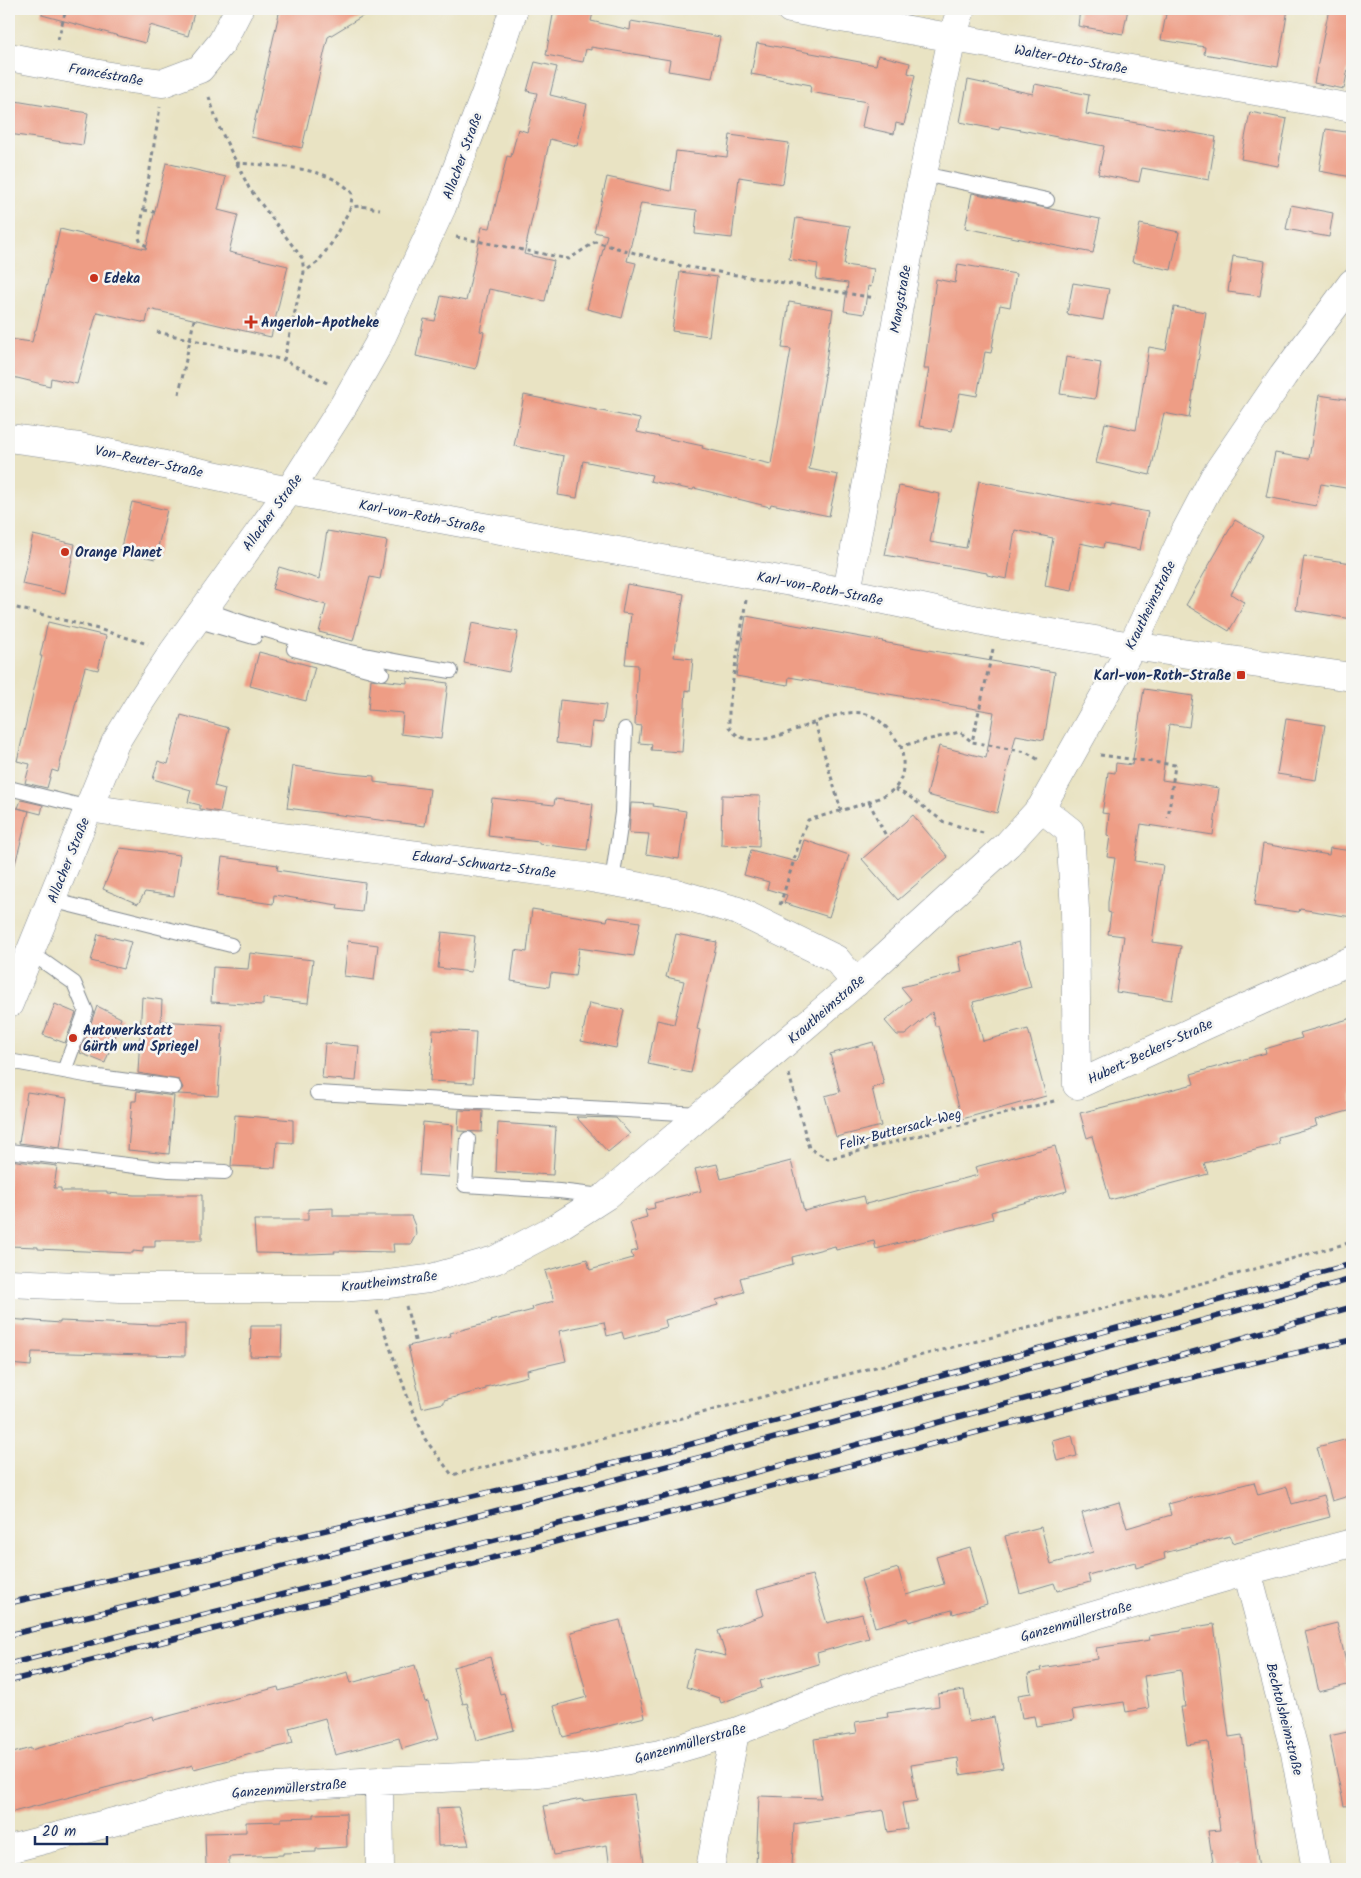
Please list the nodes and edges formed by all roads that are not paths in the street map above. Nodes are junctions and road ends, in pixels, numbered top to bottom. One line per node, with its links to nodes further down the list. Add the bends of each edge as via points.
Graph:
1 (239, 9): 6 (street, Francéstraße, via 222,42 200,68 163,83)
2 (514, 9): 12 (street, Allacher Straße, via 440,213 378,345)
3 (790, 9): 5 (street, Walter-Otto-Straße)
4 (961, 9): 5 (street, Mangstraße)
5 (952, 38): 7 (street, Walter-Otto-Straße); 8 (street, Mangstraße)
6 (9, 57)
7 (1352, 108)
8 (922, 174): 9 (lane); 13 (street, Mangstraße)
9 (1046, 200)
10 (1352, 283): 15 (street, Krautheimstraße, via 1282,376 1214,477)
11 (9, 438): 12 (street, Von-Reuter-Straße, via 79,447)
12 (289, 491): 13 (street, Karl-von-Roth-Straße); 14 (street, Allacher Straße)
13 (847, 592): 15 (street, Karl-von-Roth-Straße, via 997,624)
14 (200, 615): 16 (lane, via 381,660); 17 (lane); 21 (street, Allacher Straße, via 116,743)
15 (1132, 646): 18 (street, Karl-von-Roth-Straße); 22 (street, Krautheimstraße)
16 (451, 671)
17 (382, 673)
18 (1352, 678)
19 (625, 729): 23 (lane, via 622,814)
20 (9, 788): 21 (lane)
21 (89, 808): 23 (street, Eduard-Schwartz-Straße); 24 (street, Allacher Straße)
22 (1041, 808): 27 (street, Hubert-Beckers-Straße, via 1070,831 1075,919 1077,1085); 28 (street, Krautheimstraße, via 1008,844)
23 (612, 882): 28 (street, Eduard-Schwartz-Straße, via 676,893 738,912 836,959)
24 (52, 900): 25 (lane); 26 (street, Allacher Straße)
25 (232, 945)
26 (30, 952): 29 (street, Allacher Straße); 31 (lane, via 74,983 86,1011)
27 (1352, 960)
28 (856, 983): 34 (street, Krautheimstraße)
29 (9, 1004)
30 (9, 1061): 31 (lane)
31 (64, 1071): 32 (lane)
32 (174, 1086)
33 (317, 1093): 34 (lane)
34 (703, 1114): 38 (street, Krautheimstraße)
35 (468, 1139): 38 (lane, via 465,1185)
36 (9, 1151): 37 (lane, via 170,1170)
37 (225, 1172)
38 (606, 1196): 39 (street, Krautheimstraße, via 556,1228 495,1260 428,1279 339,1288 120,1288)
39 (9, 1283)
40 (1352, 1544): 41 (street, Ganzenmüllerstraße)
41 (1248, 1571): 42 (street, Ganzenmüllerstraße, via 873,1680); 47 (street, Bechtolsheimstraße, via 1295,1753)
42 (735, 1732): 43 (street, Ganzenmüllerstraße, via 660,1754 591,1767 529,1774); 46 (street)
43 (379, 1781): 44 (street, Ganzenmüllerstraße, via 240,1790); 45 (street)
44 (9, 1849)
45 (380, 1869)
46 (710, 1869)
47 (1316, 1869)

